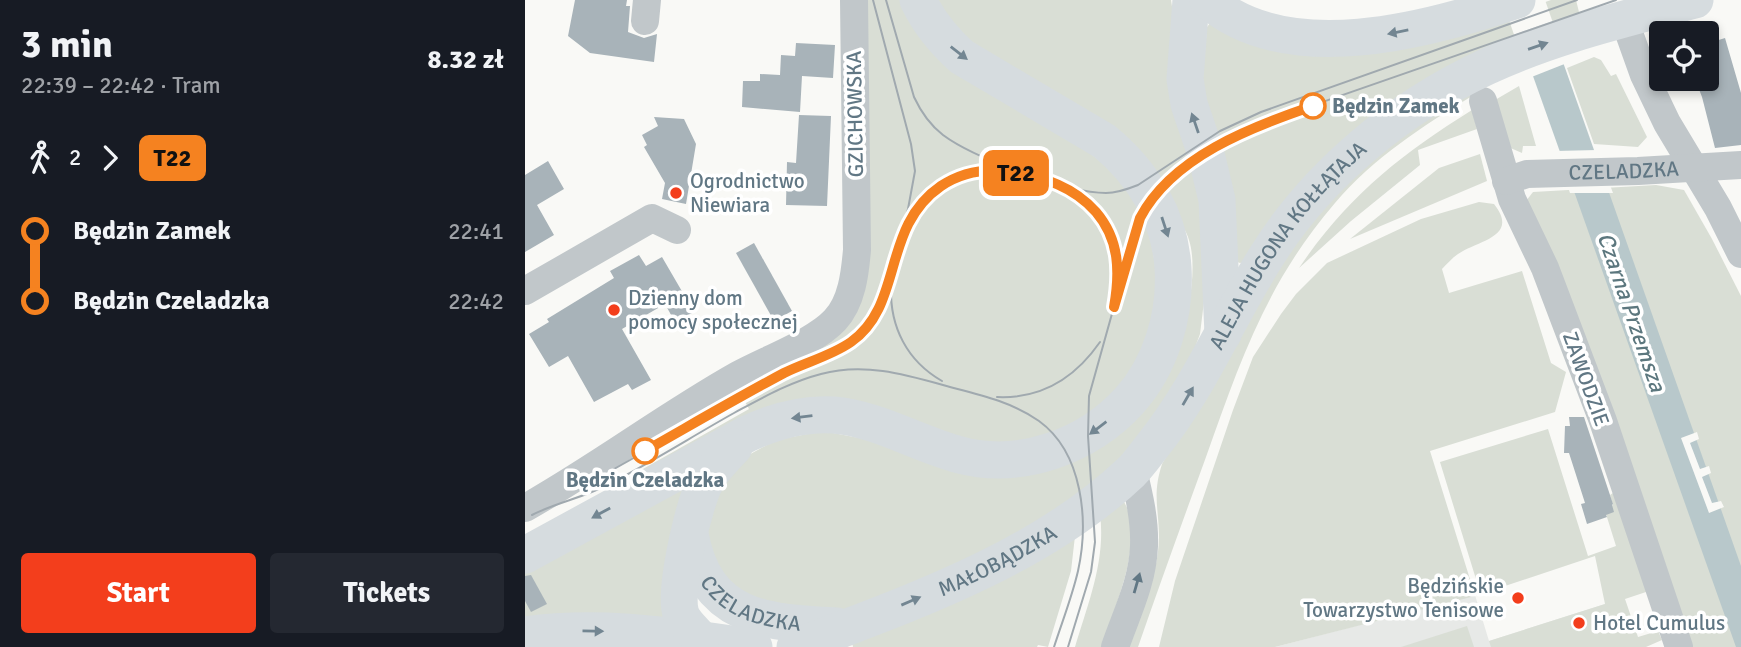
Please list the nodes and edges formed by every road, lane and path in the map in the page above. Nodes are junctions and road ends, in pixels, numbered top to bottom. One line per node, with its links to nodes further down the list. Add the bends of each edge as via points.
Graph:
1 (854, 0): 18 (street, GZICHOWSKA, via 857,250 845,307 816,334 737,376)
2 (918, 0): 16 (main road, one-way to 16, via 932,25 962,57 1104,141 1143,182 1160,212 1173,264 1172,303 1159,354 1136,393 1088,436 1030,457 962,456 860,419 834,415 778,421)
3 (1191, 0): 15 (main road, ALEJA HUGONA KOŁŁĄTAJA, one-way to 3, via 1217,200 1185,79)
4 (1208, 0): 5 (main road, one-way to 4, via 1464,18 1352,39 1269,30 1239,20)
5 (1517, 0)
6 (1695, 0): 7 (main road, ALEJA HUGONA KOŁŁĄTAJA)
7 (1608, 24): 8 (main road, ALEJA HUGONA KOŁŁĄTAJA, one-way to 7); 10 (street, via 1644,75)
8 (1485, 84): 11 (street, ZAWODZIE); 15 (main road, ALEJA HUGONA KOŁŁĄTAJA, via 1407,112 1358,150 1291,221)
9 (1741, 165): 10 (street, CZELADZKA)
10 (1693, 167): 11 (street, CZELADZKA); 13 (street)
11 (1517, 177): 27 (street, ZAWODZIE, via 1511,199 1545,268)
12 (677, 230): 14 (street, via 652,218)
13 (1741, 254)
14 (525, 291)
15 (1223, 335): 17 (main road, MAŁOBĄDZKA, one-way to 15, via 1177,415)
16 (747, 434): 19 (main road, CZELADZKA, via 706,481); 20 (main road, one-way to 20)
17 (1133, 470): 21 (main road, MAŁOBĄDZKA, one-way to 17, via 988,567 1044,537); 26 (street, one-way to 17, via 1139,577 1144,546)
18 (525, 508)
19 (690, 534): 21 (main road, CZELADZKA, via 694,556 716,593 743,612 771,621); 23 (main road, CZELADZKA, via 678,590 681,615)
20 (525, 554)
21 (848, 627): 25 (main road, MAŁOBĄDZKA)
22 (525, 635): 23 (main road, one-way to 23, via 602,631)
23 (701, 640): 24 (main road)
24 (754, 647)
25 (795, 647)
26 (1115, 647)
27 (1679, 647)

